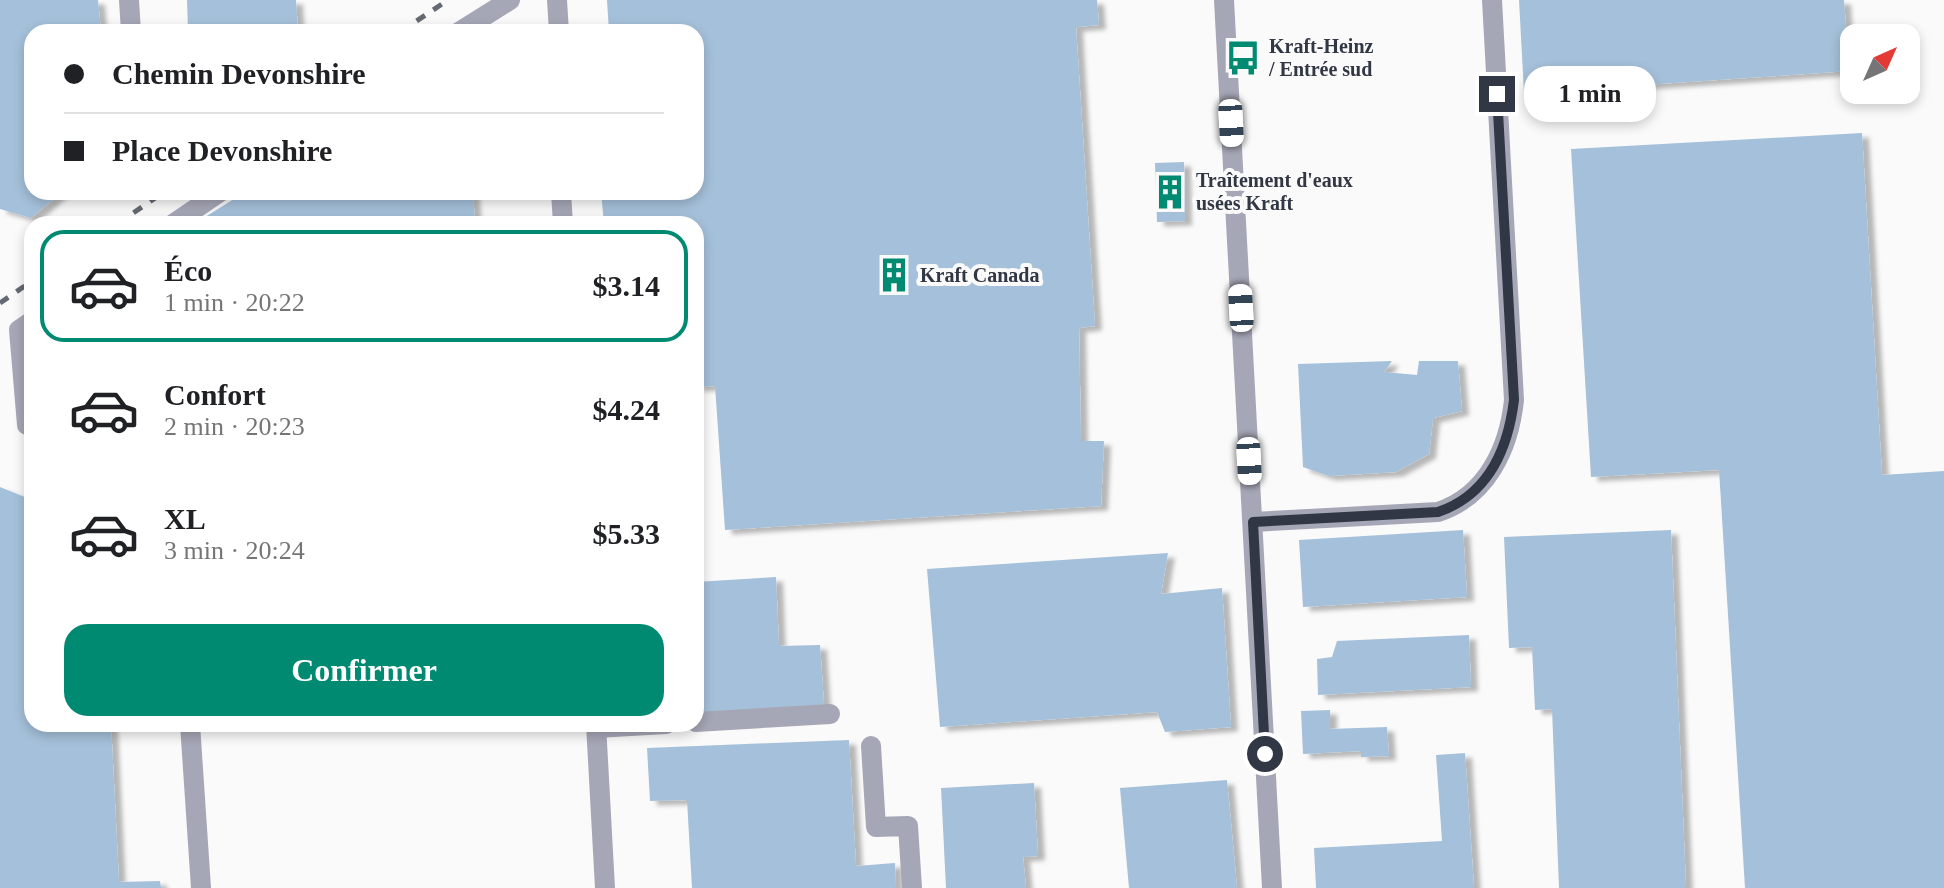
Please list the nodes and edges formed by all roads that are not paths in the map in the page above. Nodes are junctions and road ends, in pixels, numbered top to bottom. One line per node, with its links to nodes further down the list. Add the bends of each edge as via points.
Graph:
1 (129, 0): 6 (street)
2 (510, 0): 7 (street)
3 (557, 0): 8 (street)
4 (1224, 0): 13 (street)
5 (1492, 0): 13 (street, via 1514,400 1498,461 1472,495 1438,512)
6 (130, 24)
7 (472, 24)
8 (558, 24)
9 (208, 200): 10 (street)
10 (185, 216)
11 (24, 327): 12 (street, via 19,330)
12 (24, 389)
13 (1253, 522): 22 (street)
14 (830, 714): 15 (street)
15 (704, 722)
16 (191, 732): 19 (street)
17 (596, 732): 20 (street)
18 (871, 746): 21 (street, via 876,827 908,826)
19 (201, 888)
20 (605, 888)
21 (912, 888)
22 (1272, 888)

